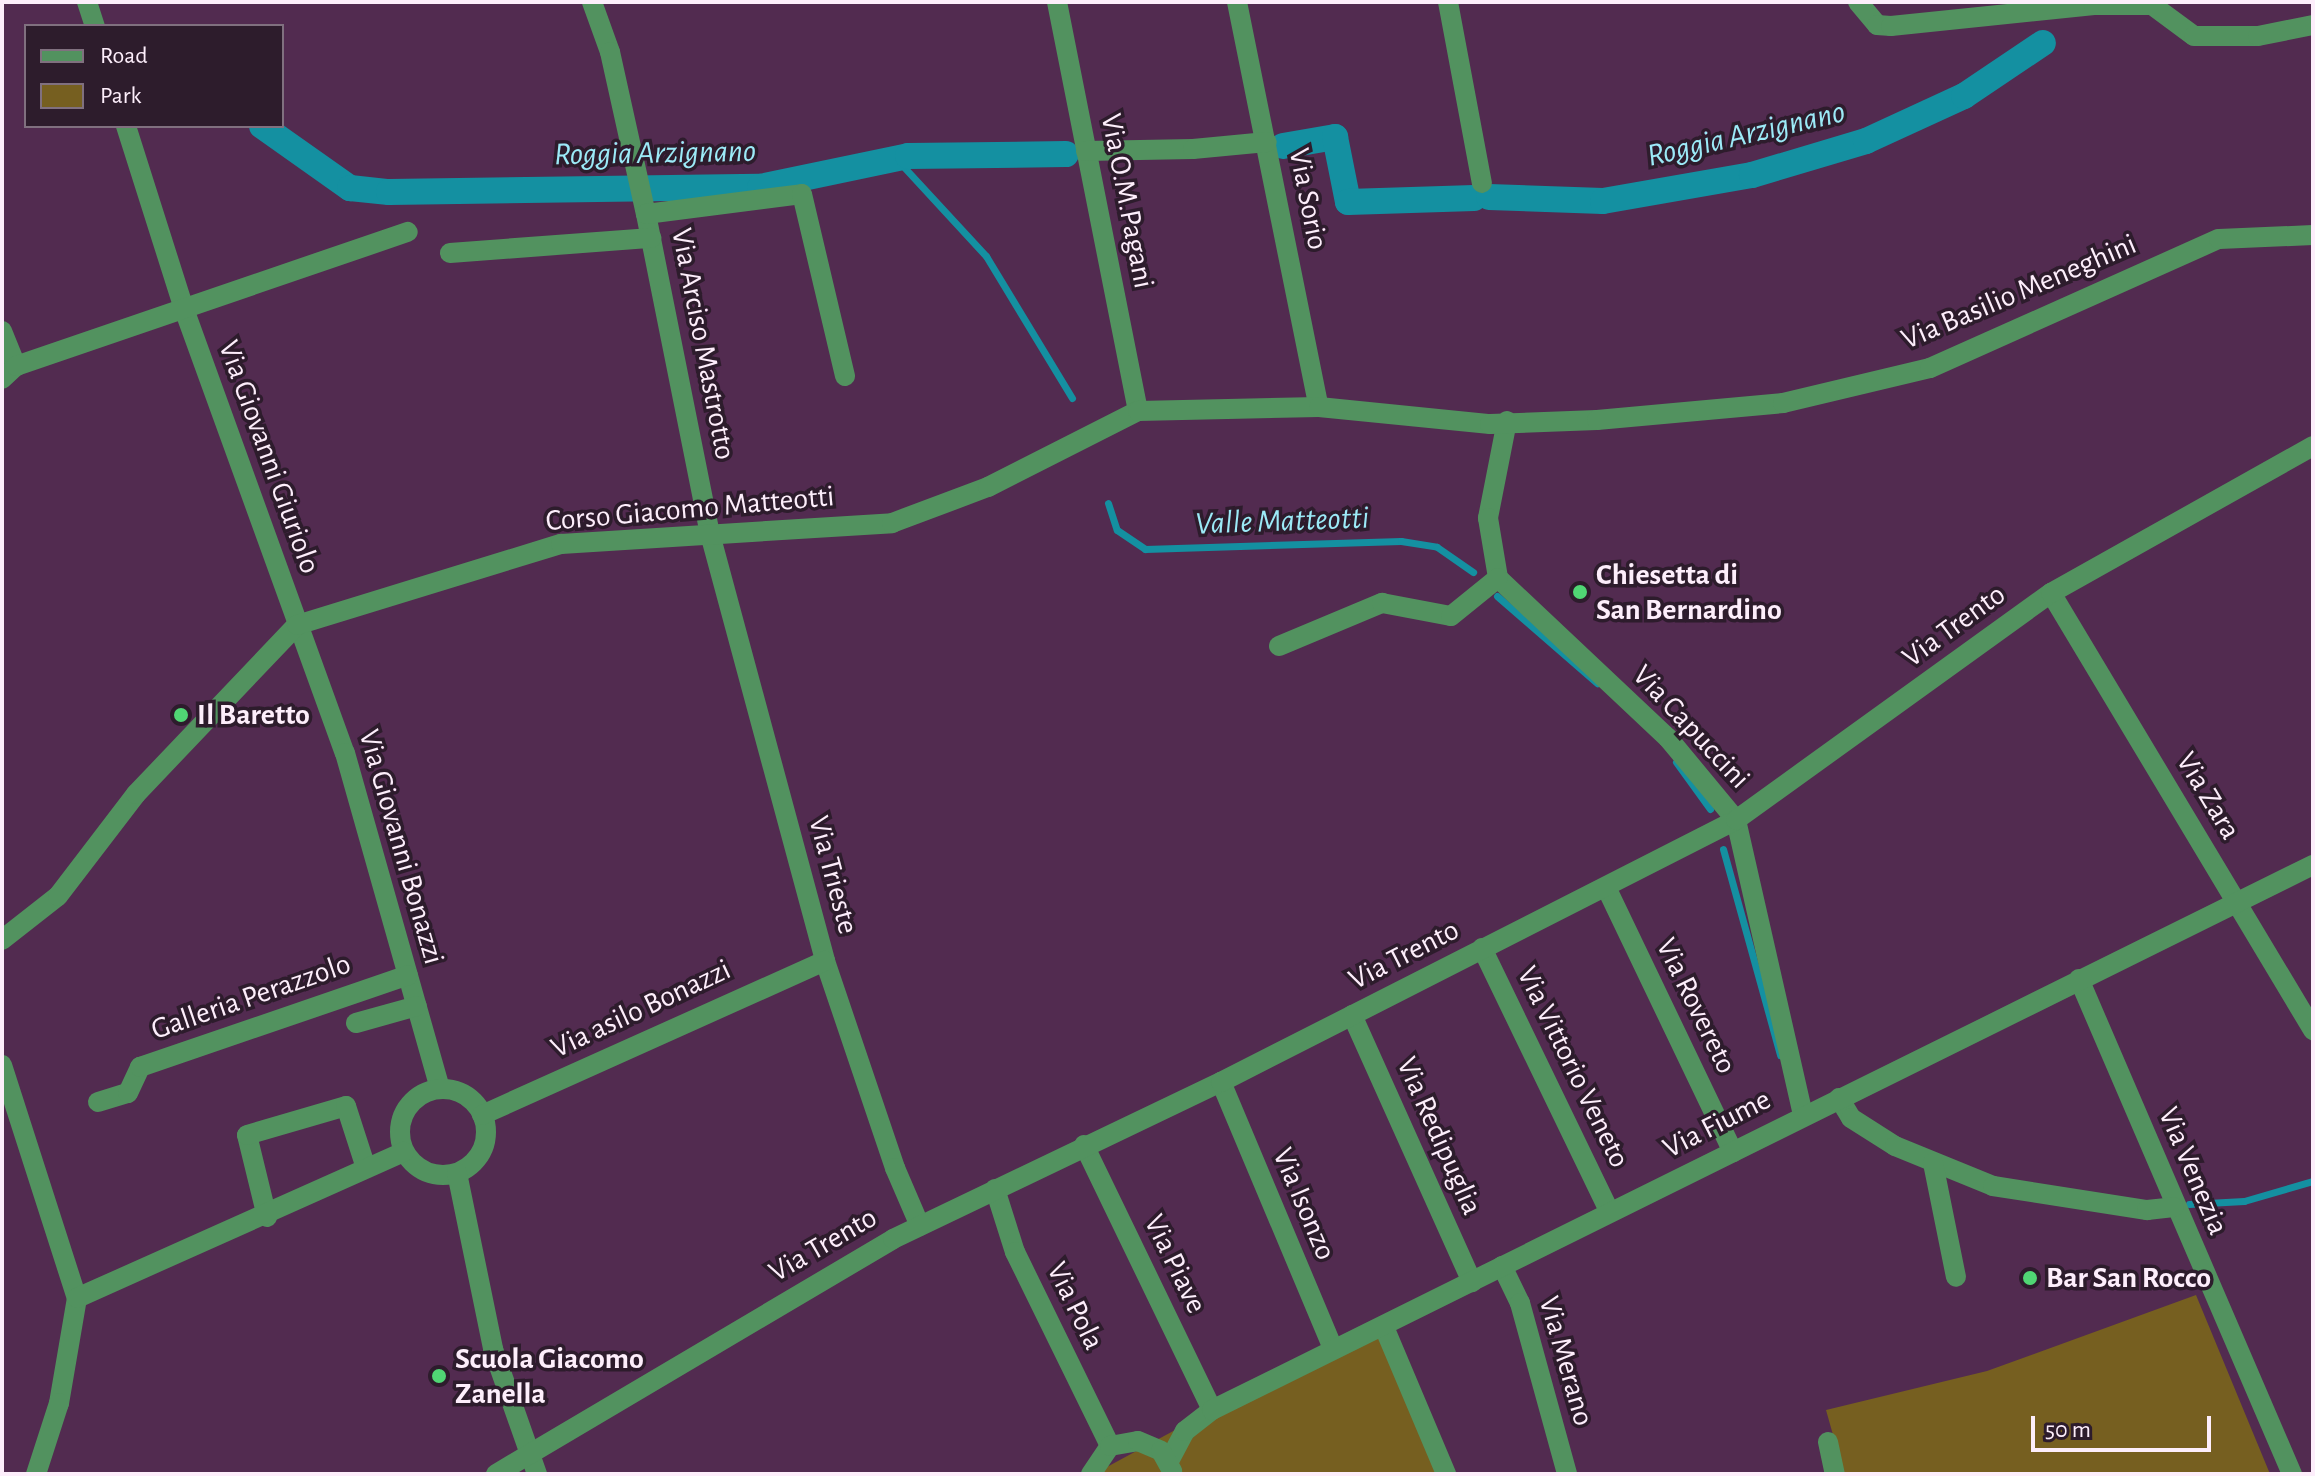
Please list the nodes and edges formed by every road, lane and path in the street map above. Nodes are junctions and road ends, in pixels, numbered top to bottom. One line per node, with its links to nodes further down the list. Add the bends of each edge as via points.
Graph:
1 (87, 2): 8 (street)
2 (592, 2): 14 (street, Via Arciso Mastrotto, via 610,52)
3 (1057, 2): 12 (street, Via O.M.Pagani)
4 (1237, 2): 11 (street, Via Sorio)
5 (1448, 2): 13 (street)
6 (1858, 2): 7 (street, via 1877,25 1891,26)
7 (2123, 3): 9 (street, via 2152,5 2194,36 2258,36)
8 (94, 24)
9 (2313, 25)
10 (127, 128): 19 (street)
11 (1267, 142): 12 (street); 23 (street, Via Sorio)
12 (1086, 151): 24 (street, Via O.M.Pagani)
13 (1482, 183)
14 (646, 214): 17 (street, Via Arciso Mastrotto); 22 (street, via 802,194)
15 (408, 232): 19 (street, Via Giovanni Giuriolo)
16 (2313, 235): 25 (street, Via Basilio Meneghini, via 2219,239 1930,368 1783,403 1597,420)
17 (651, 238): 18 (street); 27 (street, Via Arciso Mastrotto)
18 (450, 253)
19 (184, 309): 21 (street, Via Giovanni Giuriolo); 30 (street, Via Giovanni Giuriolo)
20 (2, 331): 21 (street)
21 (9, 372)
22 (845, 376)
23 (1319, 407): 24 (street, Corso Giacomo Matteotti); 25 (street, Corso Giacomo Matteotti)
24 (1138, 411): 27 (street, Corso Giacomo Matteotti, via 988,487 892,523)
25 (1507, 421): 28 (street, via 1488,518)
26 (2313, 446): 29 (street, Via Trento)
27 (710, 534): 30 (street, Corso Giacomo Matteotti, via 561,544); 38 (street, Via Trieste)
28 (1498, 578): 31 (street, via 1451,616 1382,603); 32 (street, Via Capuccini, via 1668,738)
29 (2051, 593): 32 (street, Via Trento); 35 (street, Via Zara)
30 (297, 625): 36 (street, Corso Giacomo Matteotti, via 136,794 58,896); 39 (street, Via Giovanni Bonazzi, via 345,753)
31 (1279, 646)
32 (1736, 820): 34 (street, Via Trento); 50 (street, Via Capuccini)
33 (2313, 865): 35 (street, Via Fiume)
34 (1606, 887): 37 (street, Via Trento); 54 (street, Via Rovereto)
35 (2236, 902): 40 (street, Via Fiume); 44 (street, Via Zara)
36 (2, 940)
37 (1482, 948): 42 (street, Via Trento); 60 (street, Via Vittorio Veneto)
38 (825, 961): 51 (street, Via asilo Bonazzi); 62 (street, Via Trieste)
39 (408, 975): 41 (street, Via Giovanni Bonazzi); 49 (street, Galleria Perazzolo, via 140,1067 128,1093)
40 (2079, 979): 48 (street, Via Fiume); 59 (street, Via Venezia)
41 (417, 1006): 43 (street, Galleria Perazzolo); 47 (street, Via Giovanni Bonazzi)
42 (1352, 1015): 46 (street, Via Trento); 65 (street, Via Redipuglia)
43 (356, 1023)
44 (2313, 1030)
45 (3, 1073): 66 (street)
46 (1221, 1082): 52 (street, Via Trento); 68 (street, Via Isonzo)
47 (440, 1089): 51 (street, via 455,1091); 53 (street, via 416,1099 406,1110 400,1135)
48 (1839, 1098): 50 (street, Via Fiume); 55 (street, via 1851,1118)
49 (98, 1102)
50 (1803, 1114): 54 (street, Via Fiume)
51 (482, 1115): 57 (street, via 483,1150)
52 (1084, 1145): 58 (street, Via Trento); 69 (street, Via Piave)
53 (404, 1152): 56 (street); 57 (street, via 416,1166 443,1176)
54 (1733, 1152): 60 (street, Via Fiume)
55 (1933, 1163): 59 (street, via 1993,1186 2056,1200 2147,1210); 64 (street)
56 (366, 1168): 61 (street); 61 (street, via 346,1106 247,1135)
57 (457, 1173): 72 (street, via 493,1349)
58 (995, 1189): 62 (street, Via Trento); 71 (street, Via Pola, via 1015,1252)
59 (2174, 1207): 81 (street, Via Venezia)
60 (1609, 1211): 63 (street, Via Fiume)
61 (267, 1217): 66 (street)
62 (920, 1226): 72 (street, Via Trento)
63 (1502, 1266): 65 (street, Via Fiume); 79 (street, Via Merano, via 1520,1303)
64 (1956, 1277)
65 (1472, 1282): 67 (street, Via Fiume)
66 (77, 1298): 74 (street, via 59,1403)
67 (1384, 1327): 68 (street, Via Fiume); 78 (street)
68 (1333, 1349): 69 (street, Via Fiume)
69 (1212, 1410): 73 (street, Via Fiume, via 1185,1431)
70 (1828, 1442): 80 (street)
71 (1110, 1446): 73 (street, Via Fiume, via 1138,1441 1152,1445); 77 (street)
72 (527, 1454): 75 (street, Via Trento); 76 (street)
73 (1171, 1468)
74 (36, 1474)
75 (496, 1474)
76 (537, 1474)
77 (1091, 1474)
78 (1446, 1474)
79 (1567, 1474)
80 (1835, 1474)
81 (2292, 1474)

